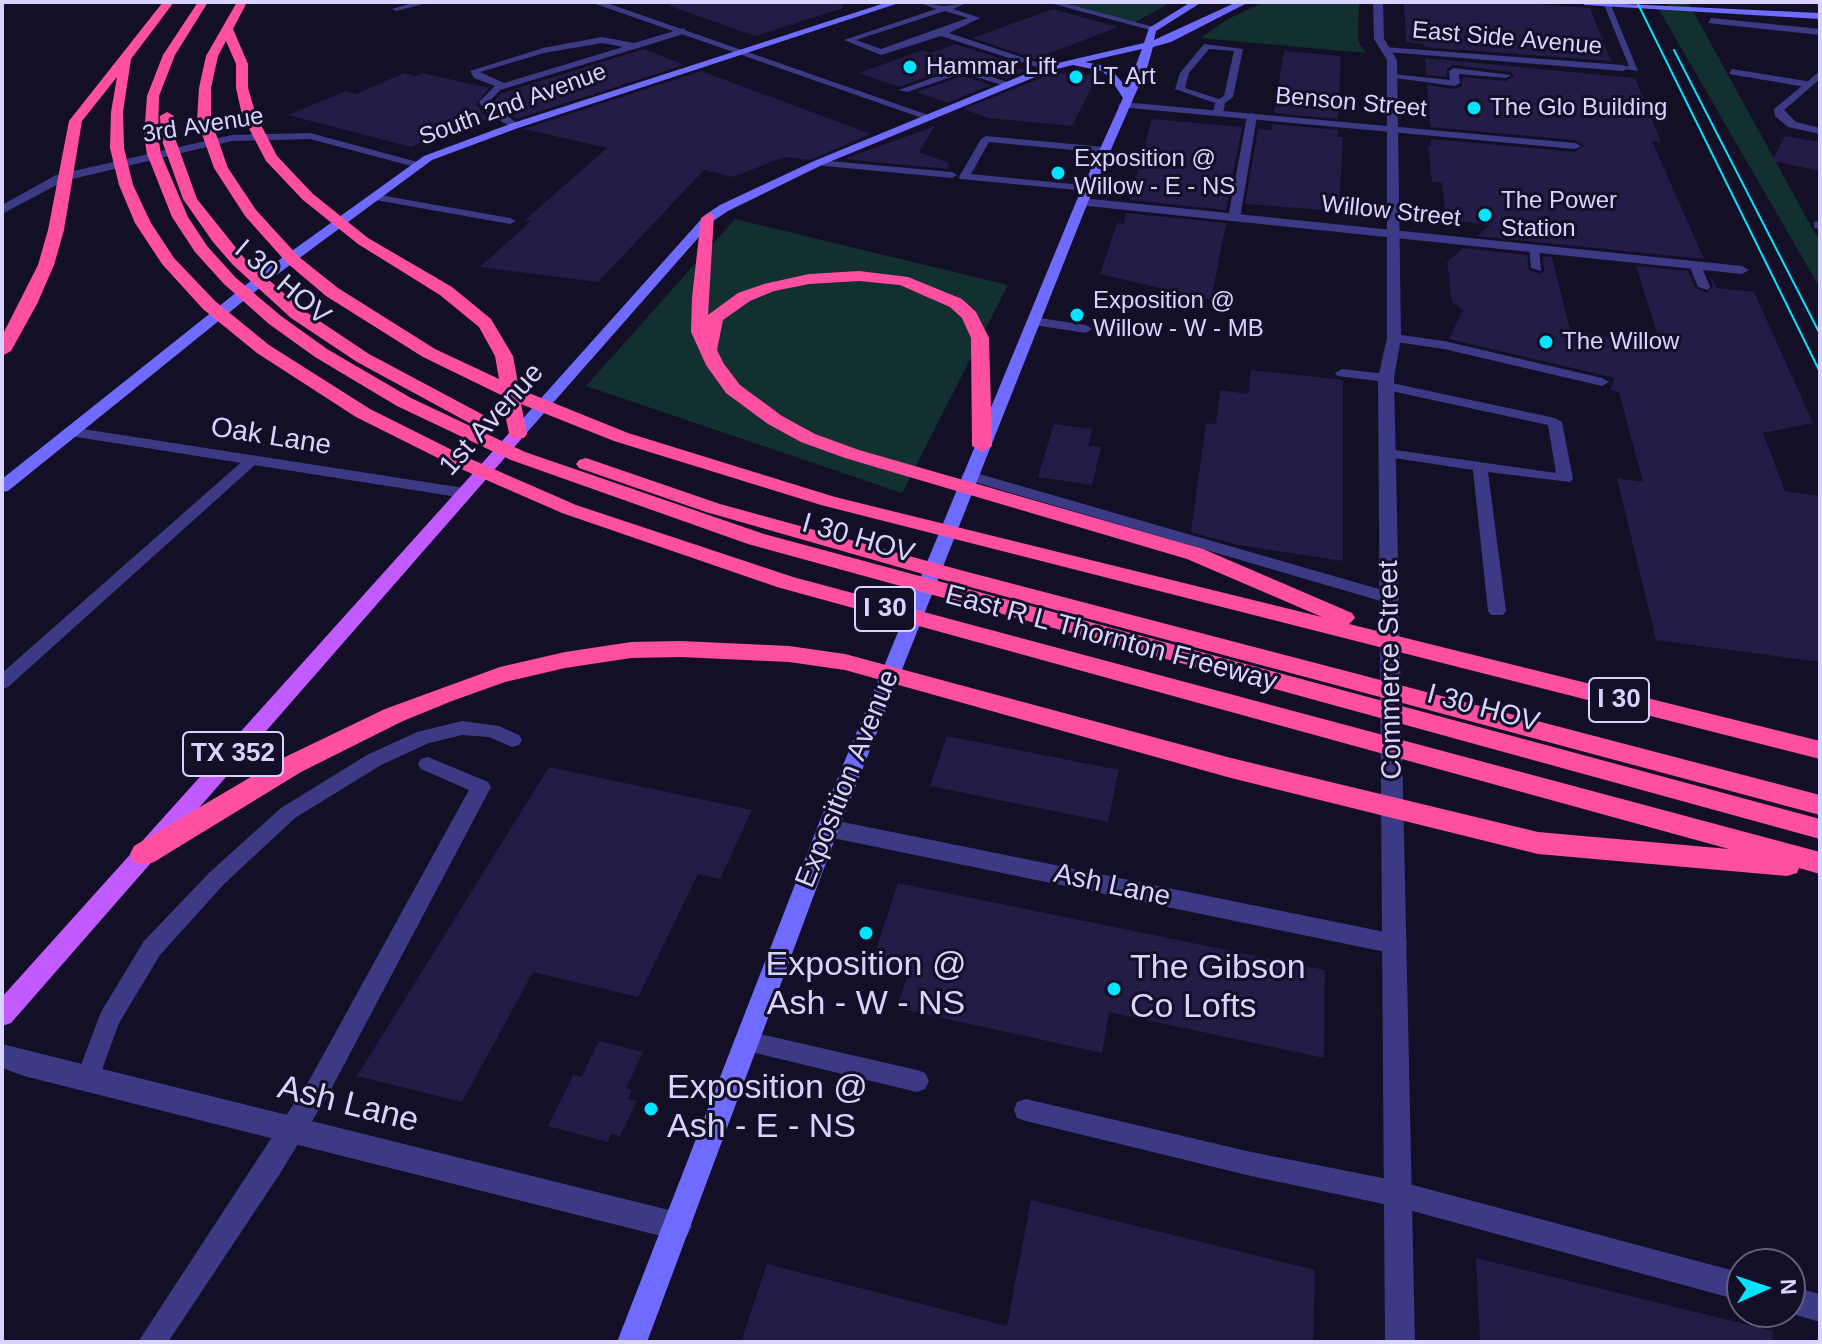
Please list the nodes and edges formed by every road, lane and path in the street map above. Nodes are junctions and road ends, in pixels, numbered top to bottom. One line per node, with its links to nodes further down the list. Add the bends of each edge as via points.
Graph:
1 (169, 2): 33 (highway, East R L Thornton Freeway / I 30)
2 (203, 2): 97 (highway, I 30 HOV, via 169,55 153,96 154,154 180,217 230,281 275,320 404,402 578,479 756,539)
3 (215, 2): 95 (highway, I 30 HOV, via 179,61 168,98 168,138 203,221 297,314 363,358 468,415 713,508)
4 (242, 2): 24 (highway, I 30)
5 (427, 2): 18 (lane)
6 (595, 2): 26 (street)
7 (897, 2): 32 (main road, South 2nd Avenue)
8 (922, 2): 19 (lane)
9 (965, 2): 19 (lane)
10 (1050, 2): 25 (lane)
11 (1197, 2): 25 (main road)
12 (1244, 2): 20 (main road)
13 (1255, 2): 20 (main road)
14 (1378, 2): 31 (street, Commerce Street, via 1379,39)
15 (1585, 2): 17 (main road)
16 (1744, 2): 21 (main road)
17 (1606, 3): 22 (main road); 36 (lane, via 1635,69)
18 (396, 9)
19 (945, 9): 28 (lane, via 976,18); 28 (lane, via 848,40 881,52)
20 (1229, 9): 29 (main road, via 1182,35)
21 (1820, 9)
22 (1820, 16)
23 (1711, 21): 27 (lane)
24 (226, 26): 80 (highway, via 242,64 249,115 271,158 308,197 385,255 469,307 504,356); 90 (highway, I 30, via 205,88 204,120 221,168 250,213 293,260 332,292 429,353 521,397 721,470)
25 (1154, 28): 29 (main road, Exposition Avenue)
26 (684, 31): 30 (lane); 32 (street)
27 (1820, 32)
28 (941, 33): 35 (lane)
29 (1150, 45): 34 (main road, 1st Avenue); 46 (main road, Exposition Avenue)
30 (634, 46): 43 (lane); 43 (lane, via 602,40 475,71)
31 (1387, 49): 36 (street, East Side Avenue); 40 (street, Commerce Street)
32 (742, 52): 49 (street); 50 (main road, South 2nd Avenue)
33 (126, 60): 74 (highway, via 76,121 56,230 29,304); 99 (highway, East R L Thornton Freeway / I 30, via 117,148 143,223 168,261 209,305 275,358 363,413 459,461 569,509 785,582)
34 (1065, 63): 35 (main road, 1st Avenue); 46 (main road, via 1105,69)
35 (1049, 68): 41 (main road, 1st Avenue)
36 (1623, 68)
37 (1732, 72): 42 (lane)
38 (1820, 74): 42 (street)
39 (1506, 75): 40 (lane, via 1454,71 1455,83)
40 (1392, 77): 51 (street, Commerce Street)
41 (1008, 84): 45 (lane, via 963,70); 49 (main road, 1st Avenue)
42 (1806, 84): 44 (street); 52 (street, via 1779,114 1792,125)
43 (504, 86): 50 (lane, via 484,102)
44 (1820, 87)
45 (904, 90)
46 (1125, 100): 47 (street, Benson Street); 54 (main road, Exposition Avenue)
47 (1219, 108): 47 (lane, via 1228,97 1239,49 1207,46 1185,73 1180,89); 48 (street, Benson Street)
48 (1252, 116): 51 (street, Benson Street); 63 (lane)
49 (929, 117): 55 (main road, 1st Avenue)
50 (514, 126): 56 (main road, South 2nd Avenue)
51 (1392, 129): 53 (street, Benson Street); 65 (street, Commerce Street)
52 (1820, 131)
53 (1575, 146)
54 (1104, 150): 58 (main road, Exposition Avenue); 58 (lane, via 986,139 964,177)
55 (818, 163): 57 (lane); 62 (main road, 1st Avenue)
56 (419, 164): 59 (main road, South 2nd Avenue); 61 (street, 3rd Avenue, via 310,136 232,138 60,178)
57 (952, 175)
58 (1088, 188): 60 (main road, Exposition Avenue)
59 (374, 197): 64 (lane); 79 (main road, South 2nd Avenue)
60 (1082, 202): 63 (street, Willow Street); 71 (main road, Exposition Avenue)
61 (2, 210)
62 (709, 218): 75 (highway, via 700,332); 80 (main road, 1st Avenue)
63 (1234, 218): 65 (street, Willow Street)
64 (510, 221)
65 (1393, 234): 66 (street, Willow Street); 73 (street, Commerce Street)
66 (1533, 249): 67 (street, Willow Street); 68 (lane)
67 (1695, 265): 69 (street, Willow Street); 70 (lane)
68 (1537, 268)
69 (1742, 270)
70 (1704, 287)
71 (1033, 321): 72 (lane); 81 (main road, Exposition Avenue)
72 (1086, 329)
73 (1394, 338): 77 (street, Commerce Street); 78 (lane)
74 (2, 351)
75 (715, 365): 81 (highway, via 709,335 715,318 757,291 844,277 924,287 956,303 970,316 980,338); 90 (highway, via 733,389 808,438 1195,554)
76 (1342, 373): 77 (lane)
77 (1386, 382): 82 (street, Commerce Street); 84 (lane, via 1555,422 1565,479)
78 (1602, 382)
79 (70, 432): 83 (street, Oak Lane); 86 (main road, South 2nd Avenue)
80 (517, 434): 87 (main road, 1st Avenue / TX 352)
81 (982, 446): 85 (main road, Exposition Avenue)
82 (1388, 453): 84 (lane); 88 (street, Commerce Street)
83 (251, 461): 87 (street, Oak Lane); 91 (lane)
84 (1480, 467): 89 (lane)
85 (969, 476): 88 (lane, via 1145,520); 96 (main road, Exposition Avenue)
86 (2, 487)
87 (464, 493): 98 (main road, 1st Avenue / TX 352)
88 (1390, 598): 100 (street, Commerce Street)
89 (1497, 611)
90 (1418, 650): 93 (highway, I 30)
91 (2, 683)
92 (512, 740): 104 (lane, via 492,731 462,728 424,737 374,760 288,813 152,948 109,1019)
93 (1820, 750)
94 (428, 764): 107 (lane, via 481,787)
95 (1820, 805)
96 (828, 828): 100 (street, Ash Lane); 102 (main road, Exposition Avenue)
97 (1820, 829)
98 (144, 854): 99 (highway, via 292,765 394,715 500,675 631,650 733,649 845,662 1231,768 1538,843); 101 (main road, 1st Avenue / TX 352)
99 (1820, 866)
100 (1395, 944): 108 (street, Commerce Street)
101 (2, 1015)
102 (747, 1041): 105 (lane); 109 (main road, Exposition Avenue)
103 (2, 1056): 104 (street, Ash Lane)
104 (88, 1078): 107 (street, Ash Lane)
105 (917, 1081)
106 (1026, 1110): 108 (lane)
107 (294, 1129): 109 (street, Ash Lane); 111 (lane)
108 (1398, 1194): 110 (lane); 113 (street, Commerce Street)
109 (677, 1226): 112 (main road, Exposition Avenue)
110 (1726, 1283)
111 (152, 1342)
112 (632, 1342)
113 (1400, 1342)

